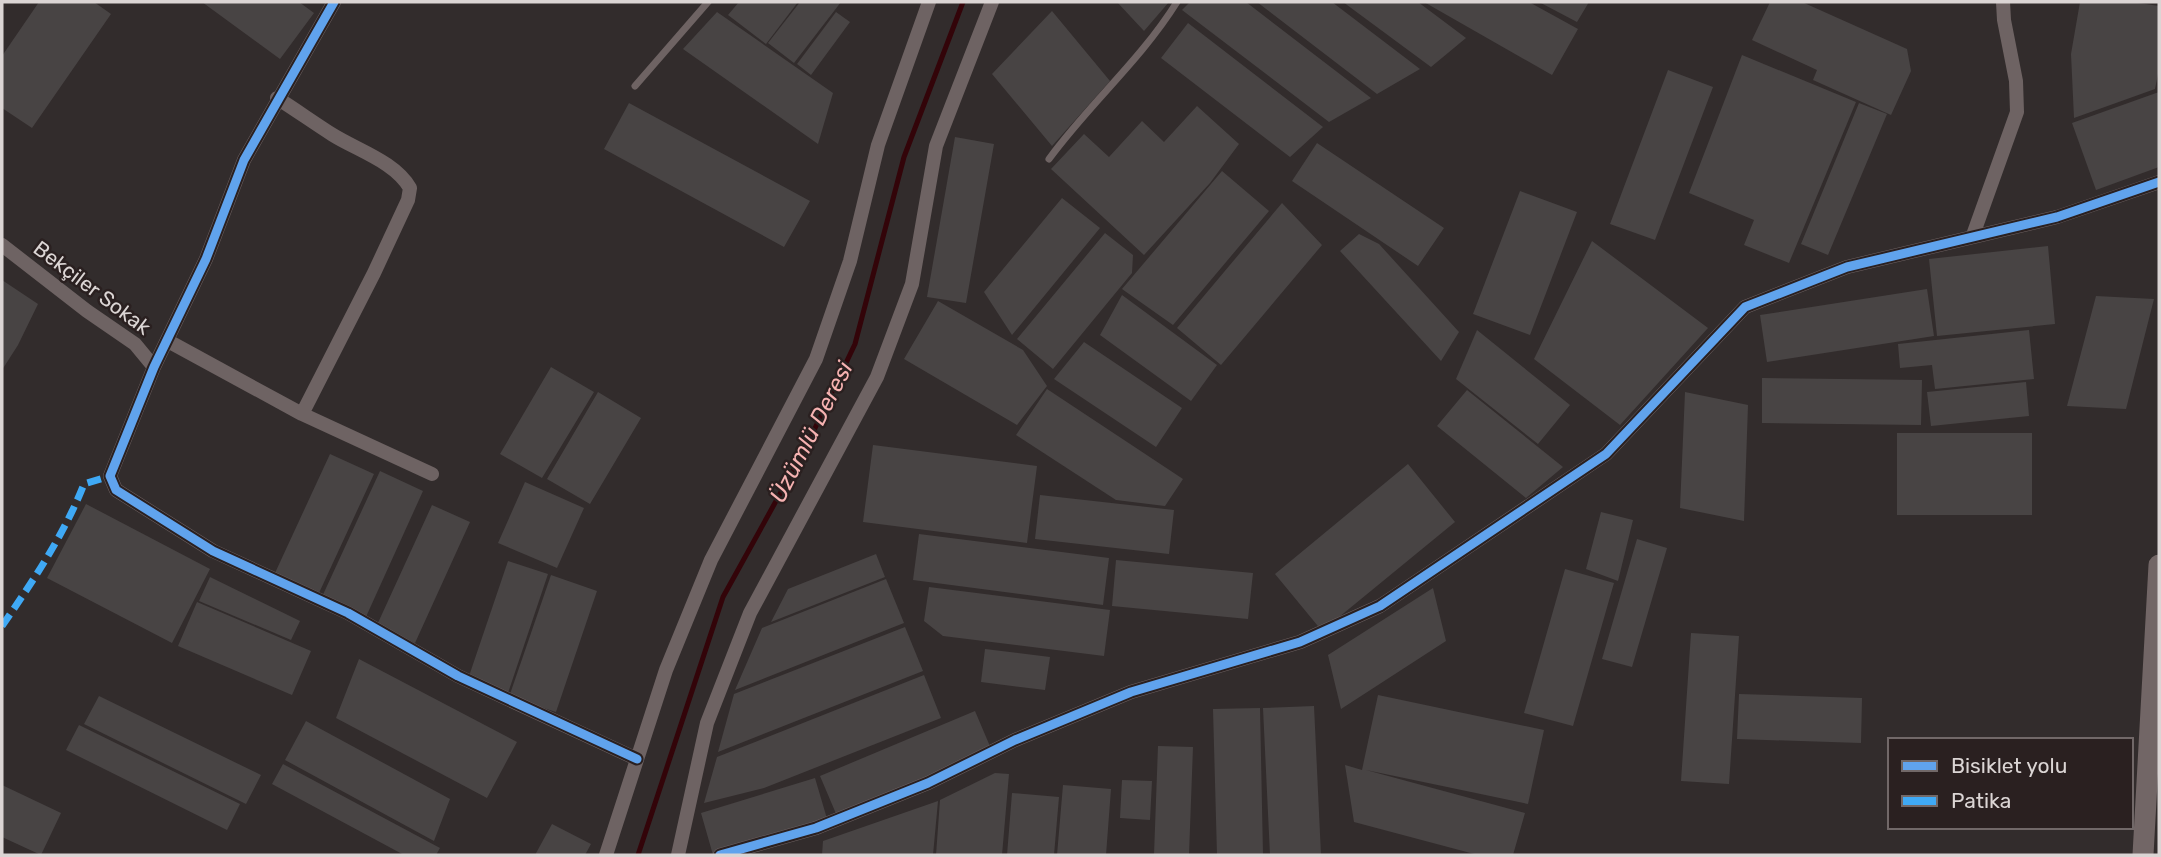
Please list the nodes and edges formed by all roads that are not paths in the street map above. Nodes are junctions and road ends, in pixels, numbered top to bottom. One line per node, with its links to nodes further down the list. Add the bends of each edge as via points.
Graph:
1 (334, 2): 8 (street)
2 (708, 2): 7 (lane)
3 (929, 2): 19 (street, via 878,145 850,261 816,359 711,560 666,670)
4 (992, 2): 21 (street, via 936,146 912,284 877,377 750,614 707,723)
5 (1177, 2): 9 (lane, via 1138,57)
6 (2003, 2): 11 (street, via 2017,112)
7 (635, 86)
8 (277, 98): 13 (street, via 244,160); 15 (street, via 395,170 410,188 374,273)
9 (1049, 159)
10 (2159, 182): 11 (street, via 2057,216)
11 (1973, 235): 22 (street, via 1847,267 1745,307 1606,454 1380,606 1300,642 1131,692 816,828)
12 (2, 245): 14 (street, Bekçiler Sokak, via 135,344)
13 (168, 341): 14 (street); 15 (street)
14 (154, 367): 19 (street, via 110,476 116,490 213,551 348,612 458,677)
15 (302, 414): 16 (street)
16 (432, 474)
17 (2159, 565): 18 (street)
18 (2154, 755): 23 (street)
19 (637, 759): 20 (street)
20 (606, 855)
21 (678, 855)
22 (720, 855)
23 (2143, 855)

